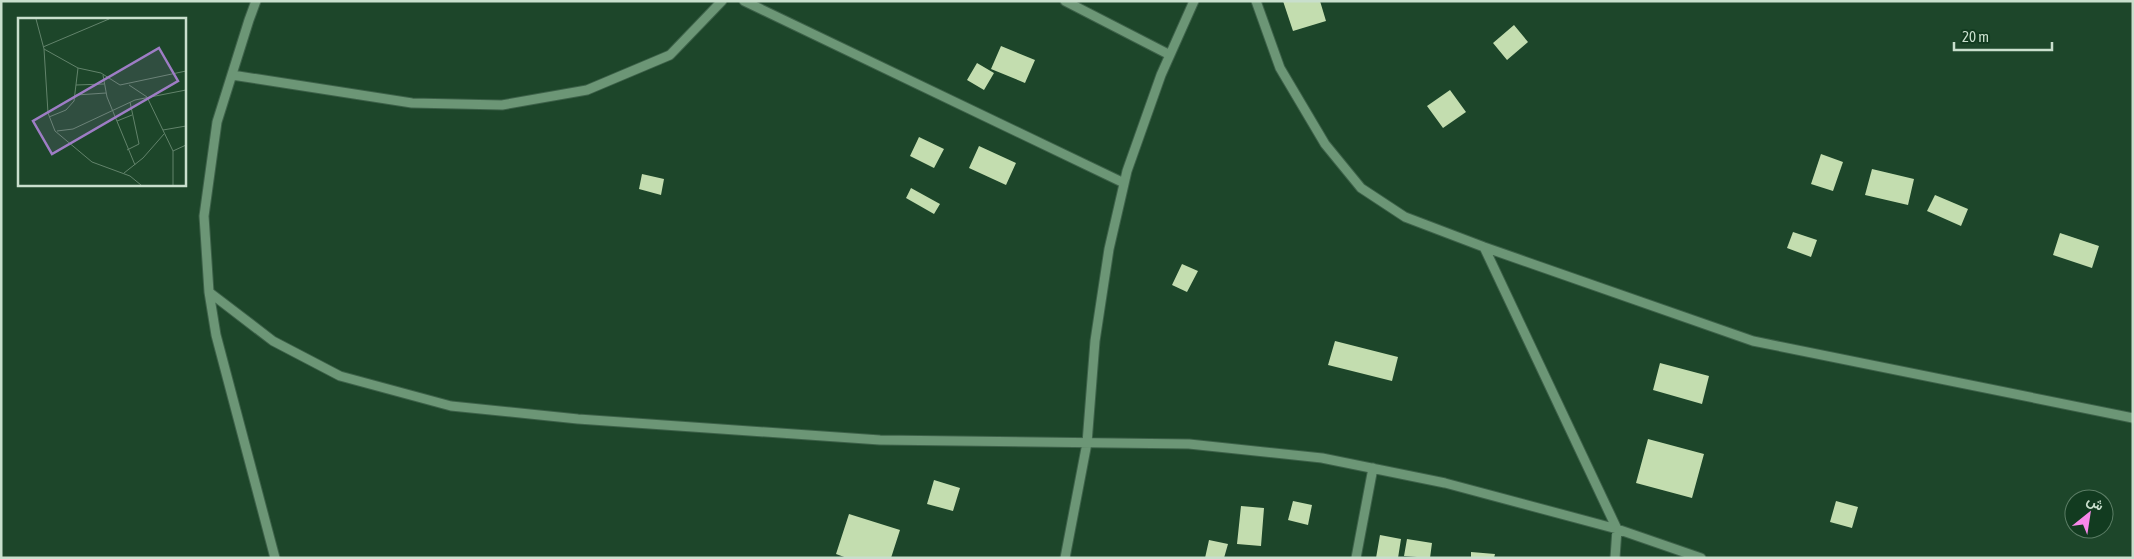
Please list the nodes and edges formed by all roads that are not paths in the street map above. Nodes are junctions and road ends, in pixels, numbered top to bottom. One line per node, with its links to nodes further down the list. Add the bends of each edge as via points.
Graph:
1 (256, 1): 8 (street)
2 (722, 1): 8 (street, via 670,55 587,90 502,105 412,103)
3 (744, 1): 9 (street)
4 (1065, 1): 7 (street)
5 (1194, 1): 7 (street)
6 (1256, 1): 10 (street, via 1280,68 1325,144 1361,188 1405,217)
7 (1170, 55): 9 (street)
8 (232, 75): 11 (street, via 217,122 204,216)
9 (1124, 183): 13 (street, via 1095,341)
10 (1484, 247): 12 (street, via 1753,341); 15 (street)
11 (209, 292): 13 (street, via 273,340 340,376 451,406 578,419 880,440); 16 (street, via 216,335)
12 (2133, 418)
13 (1087, 443): 14 (street, via 1189,444 1322,458); 17 (street)
14 (1373, 468): 15 (street, via 1445,483); 18 (street)
15 (1617, 529): 19 (street); 20 (street)
16 (276, 558)
17 (1065, 558)
18 (1356, 558)
19 (1615, 558)
20 (1701, 558)

